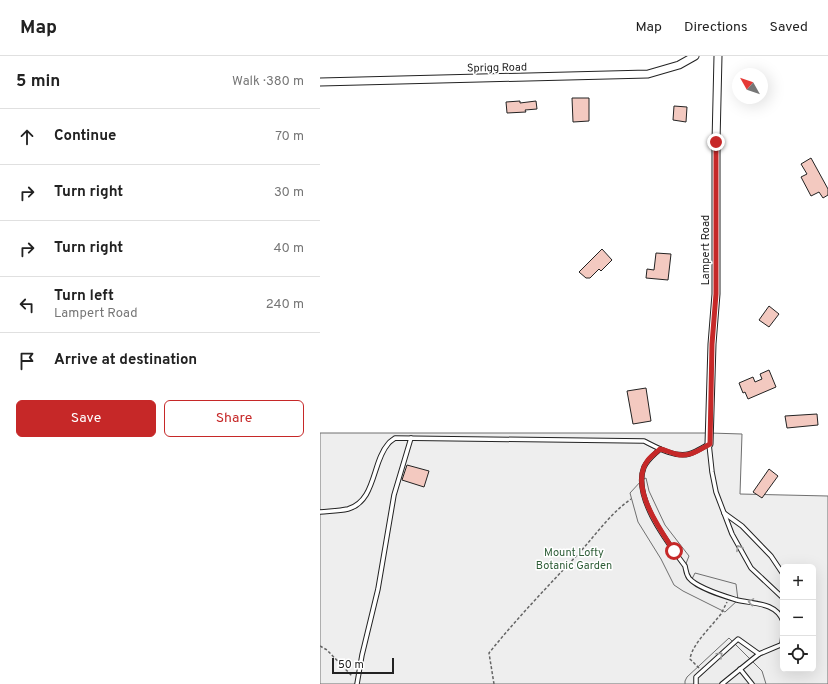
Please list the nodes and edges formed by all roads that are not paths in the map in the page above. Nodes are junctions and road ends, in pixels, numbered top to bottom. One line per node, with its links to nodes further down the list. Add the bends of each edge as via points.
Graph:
1 (695, 56): 3 (street, Sprigg Road, via 679,65 648,74)
2 (718, 56): 5 (street, Lampert Road, via 716,294)
3 (320, 82)
4 (411, 438): 6 (lane, via 644,441); 7 (lane, via 395,438 388,443 368,491 360,503 348,509); 15 (lane, via 394,495 378,589)
5 (710, 444): 6 (lane, via 685,455); 8 (lane, via 712,472)
6 (660, 449): 11 (lane, one-way to 6, via 767,606 729,597 705,588 689,578 685,566 662,532 644,497 642,476 648,460)
7 (320, 512)
8 (723, 512): 9 (lane, via 742,526 771,556); 10 (lane, one-way to 8, via 751,568)
9 (780, 570)
10 (780, 595)
11 (780, 616)
12 (780, 645): 13 (lane)
13 (759, 654): 14 (lane); 16 (lane, one-way to 13, via 696,677 738,639)
14 (740, 669): 17 (lane); 18 (lane)
15 (357, 683)
16 (696, 684)
17 (723, 684)
18 (752, 684)

